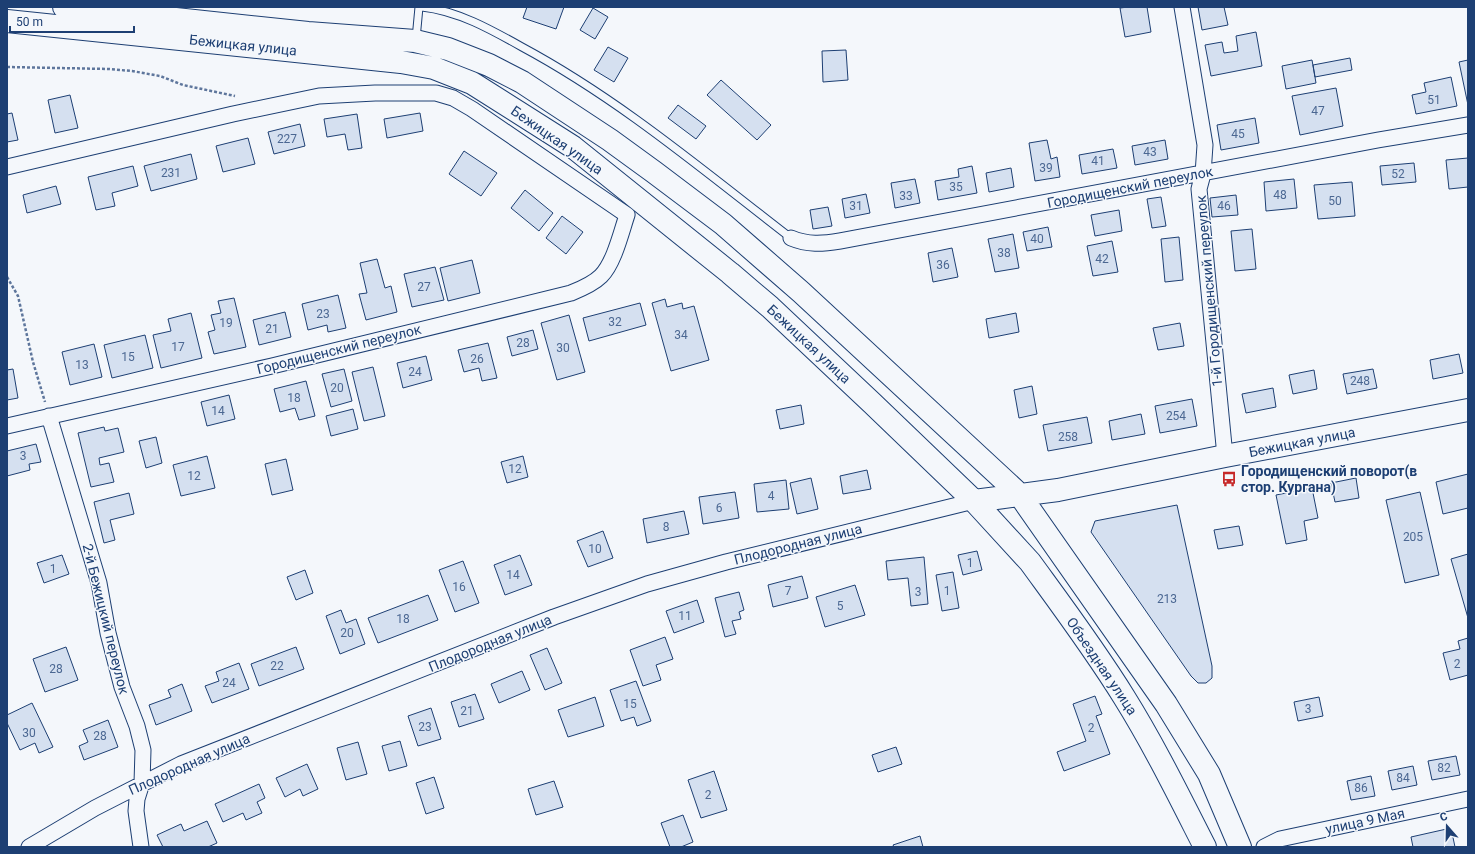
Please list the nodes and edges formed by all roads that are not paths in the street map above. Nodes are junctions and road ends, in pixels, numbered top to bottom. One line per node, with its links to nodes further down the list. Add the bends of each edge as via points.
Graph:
1 (64, 7): 5 (main road, Бежицкая улица, via 308,33)
2 (420, 7): 5 (lane); 9 (lane, via 447,12 485,26 595,89)
3 (1182, 7): 8 (street, 1-й Городищенский переулок, via 1205,145)
4 (7, 21): 15 (main road, Бежицкая улица, via 401,62 434,68 472,83 573,147 730,273 787,323)
5 (415, 41): 14 (main road, Бежицкая улица, via 448,49 489,65 522,82 654,172 723,224 801,292)
6 (1468, 125): 8 (street, Городищенский переулок)
7 (7, 167): 11 (street, Городищенский переулок, via 319,96 436,93 453,98 472,109 627,215 613,256 601,276 586,287 571,293 272,366)
8 (1203, 174): 9 (street, Городищенский переулок, via 840,241 820,244); 13 (street, 1-й Городищенский переулок, via 1199,189 1200,202)
9 (791, 238)
10 (1468, 410): 13 (main road, Бежицкая улица)
11 (48, 416): 12 (street, Городищенский переулок); 16 (street, 2-й Бежицкий переулок, via 99,583 108,633 122,687 137,726 143,750)
12 (7, 426)
13 (1225, 456): 14 (main road, Бежицкая улица, via 1058,490)
14 (1019, 494): 15 (main road, Бежицкая улица); 21 (main road, via 1166,704 1209,774)
15 (974, 501): 16 (street, Плодородная улица, via 647,584 554,617 252,735); 20 (main road, Объездная улица, via 1030,562 1097,655 1152,745)
16 (142, 783): 18 (street, Плодородная улица); 19 (street, 2-й Бежицкий переулок, via 136,811)
17 (1468, 799): 22 (street, улица 9 Мая, via 1280,839)
18 (29, 847)
19 (141, 847)
20 (1205, 847)
21 (1240, 847)
22 (1264, 847)

